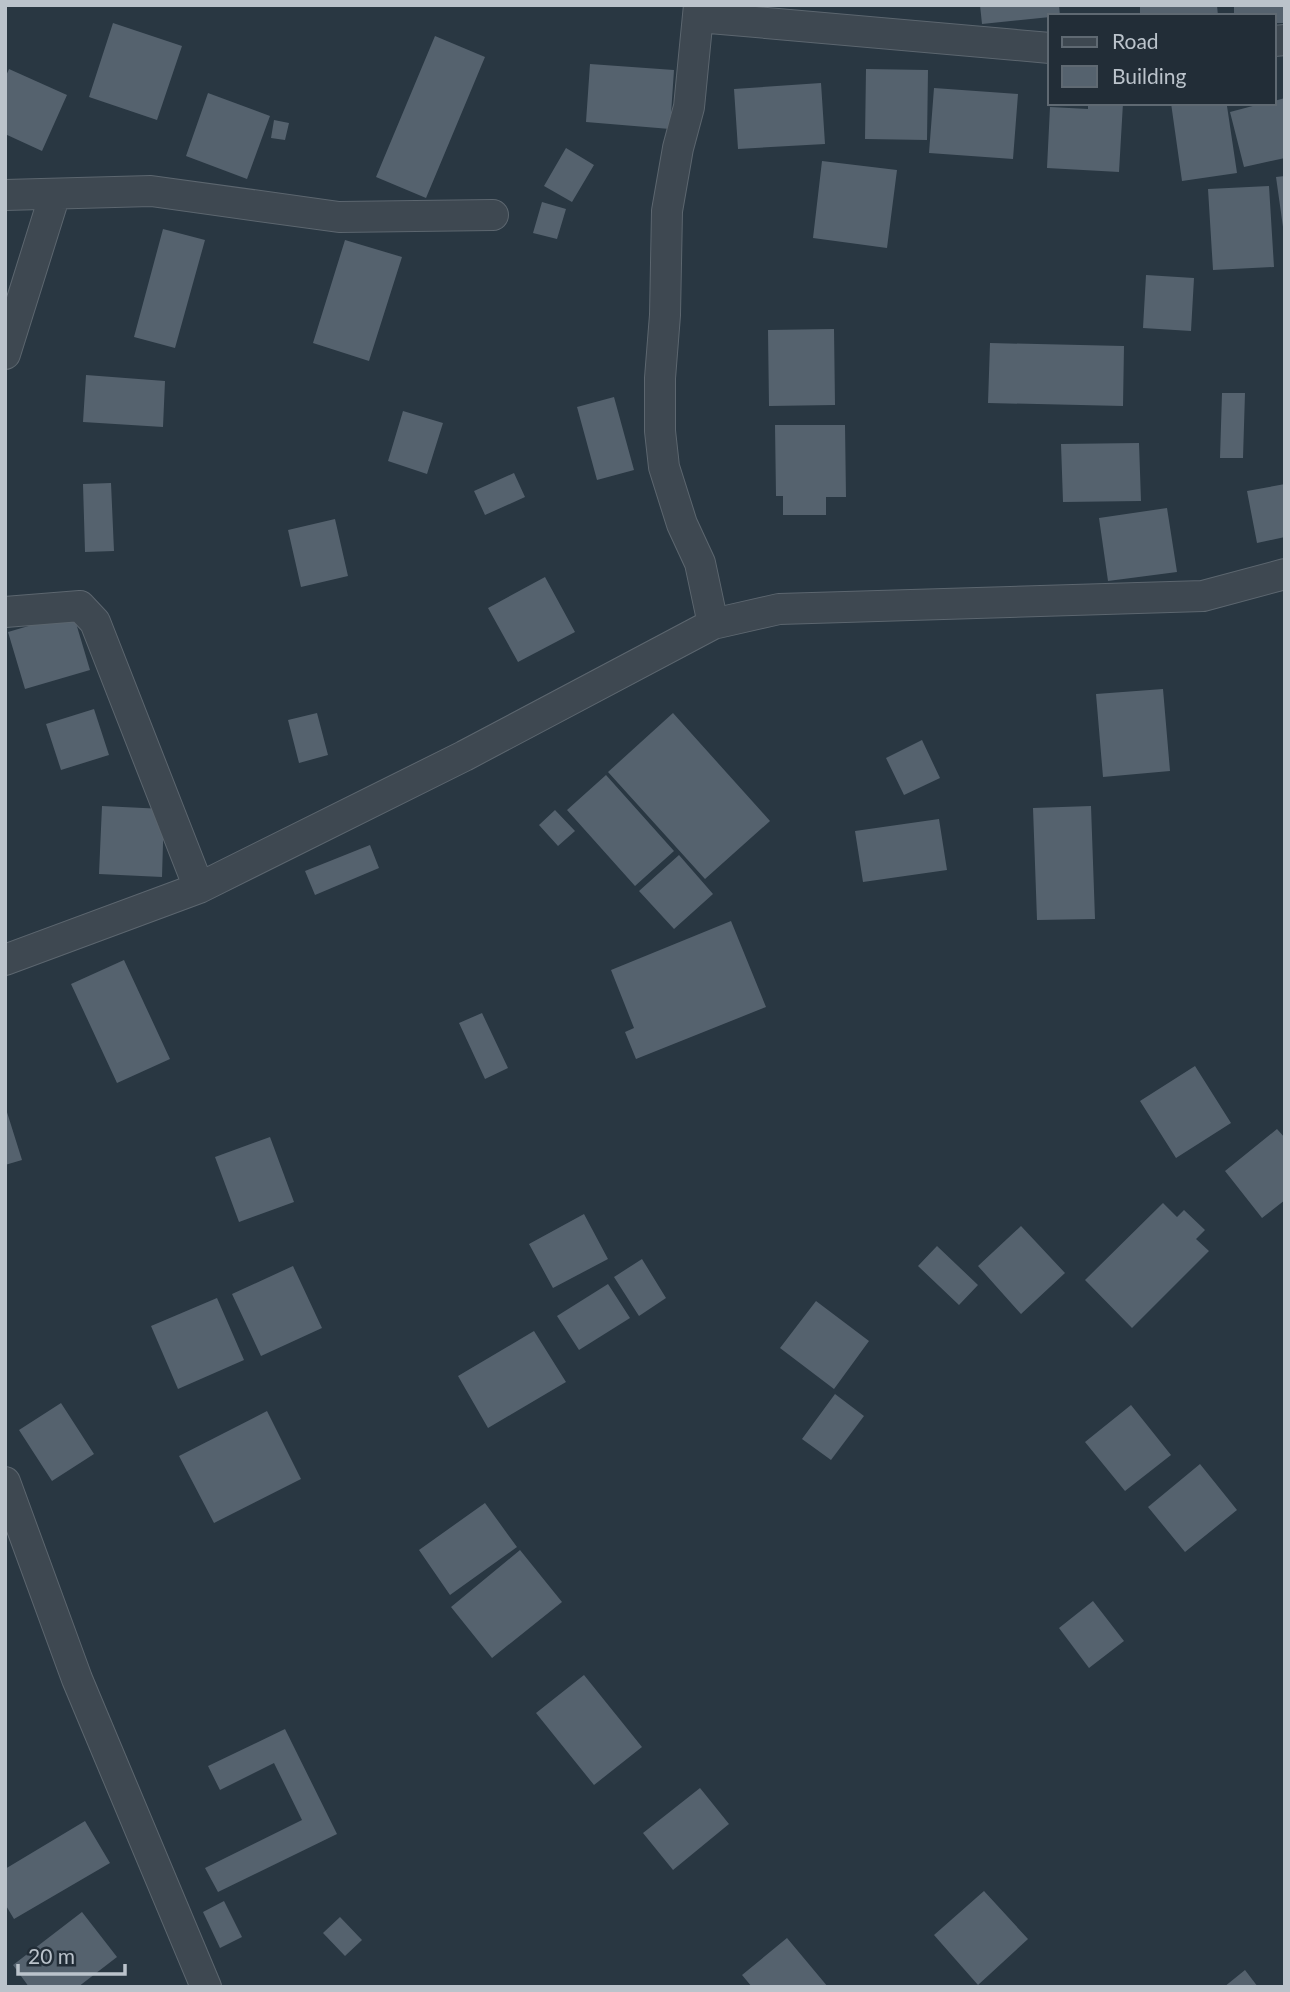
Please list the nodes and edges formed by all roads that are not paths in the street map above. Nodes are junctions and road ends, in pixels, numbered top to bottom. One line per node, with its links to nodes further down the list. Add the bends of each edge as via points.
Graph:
1 (699, 11): 2 (street); 9 (street, via 689,107 667,211 660,431 663,467 700,564)
2 (1048, 48)
3 (55, 194): 4 (street); 5 (street, via 150,191 339,217); 6 (street)
4 (5, 195)
5 (493, 215)
6 (5, 354)
7 (1285, 574): 9 (street, via 1203,596 779,609)
8 (5, 612): 10 (street, via 80,606 95,622)
9 (713, 624): 10 (street, via 464,756)
10 (199, 888): 11 (street)
11 (5, 960)
12 (5, 1482): 13 (street, via 77,1679)
13 (206, 1987)

